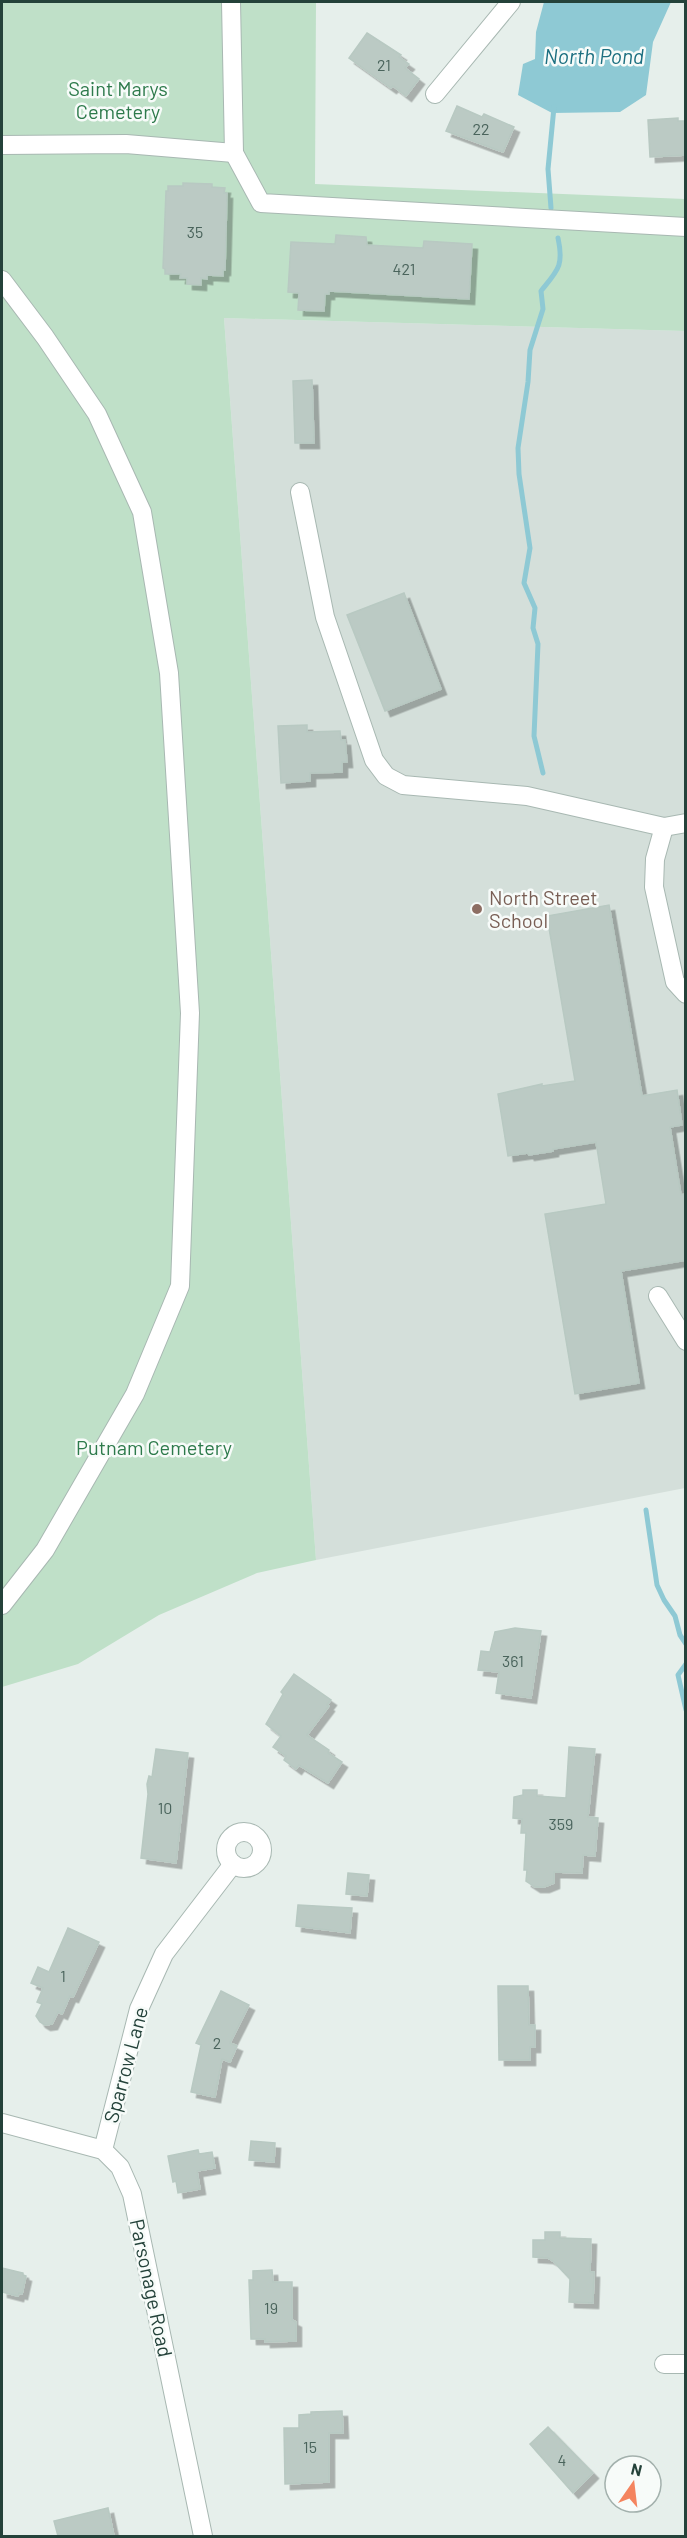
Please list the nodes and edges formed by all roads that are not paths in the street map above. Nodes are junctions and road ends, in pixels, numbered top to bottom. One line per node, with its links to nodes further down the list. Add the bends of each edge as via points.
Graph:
1 (231, 2): 5 (street)
2 (511, 2): 3 (street)
3 (435, 94)
4 (2, 145): 5 (street, via 126,144)
5 (234, 153): 6 (street, via 261,203)
6 (686, 227)
7 (2, 280): 14 (street, via 97,414 142,513 170,673 190,1013 180,1286 135,1394 45,1550)
8 (300, 492): 10 (street, via 325,617 374,760 386,776 403,785 527,796)
9 (686, 823): 10 (street)
10 (664, 827): 11 (street, via 654,887 675,982)
11 (686, 994)
12 (658, 1296): 13 (street)
13 (686, 1341)
14 (2, 1605)
15 (234, 1864): 17 (street, Sparrow Lane, via 164,1954 139,2009)
16 (2, 2123): 17 (street)
17 (103, 2150): 20 (street, Parsonage Road, via 120,2167 132,2194)
18 (664, 2364): 19 (street)
19 (686, 2364)
20 (203, 2536)

